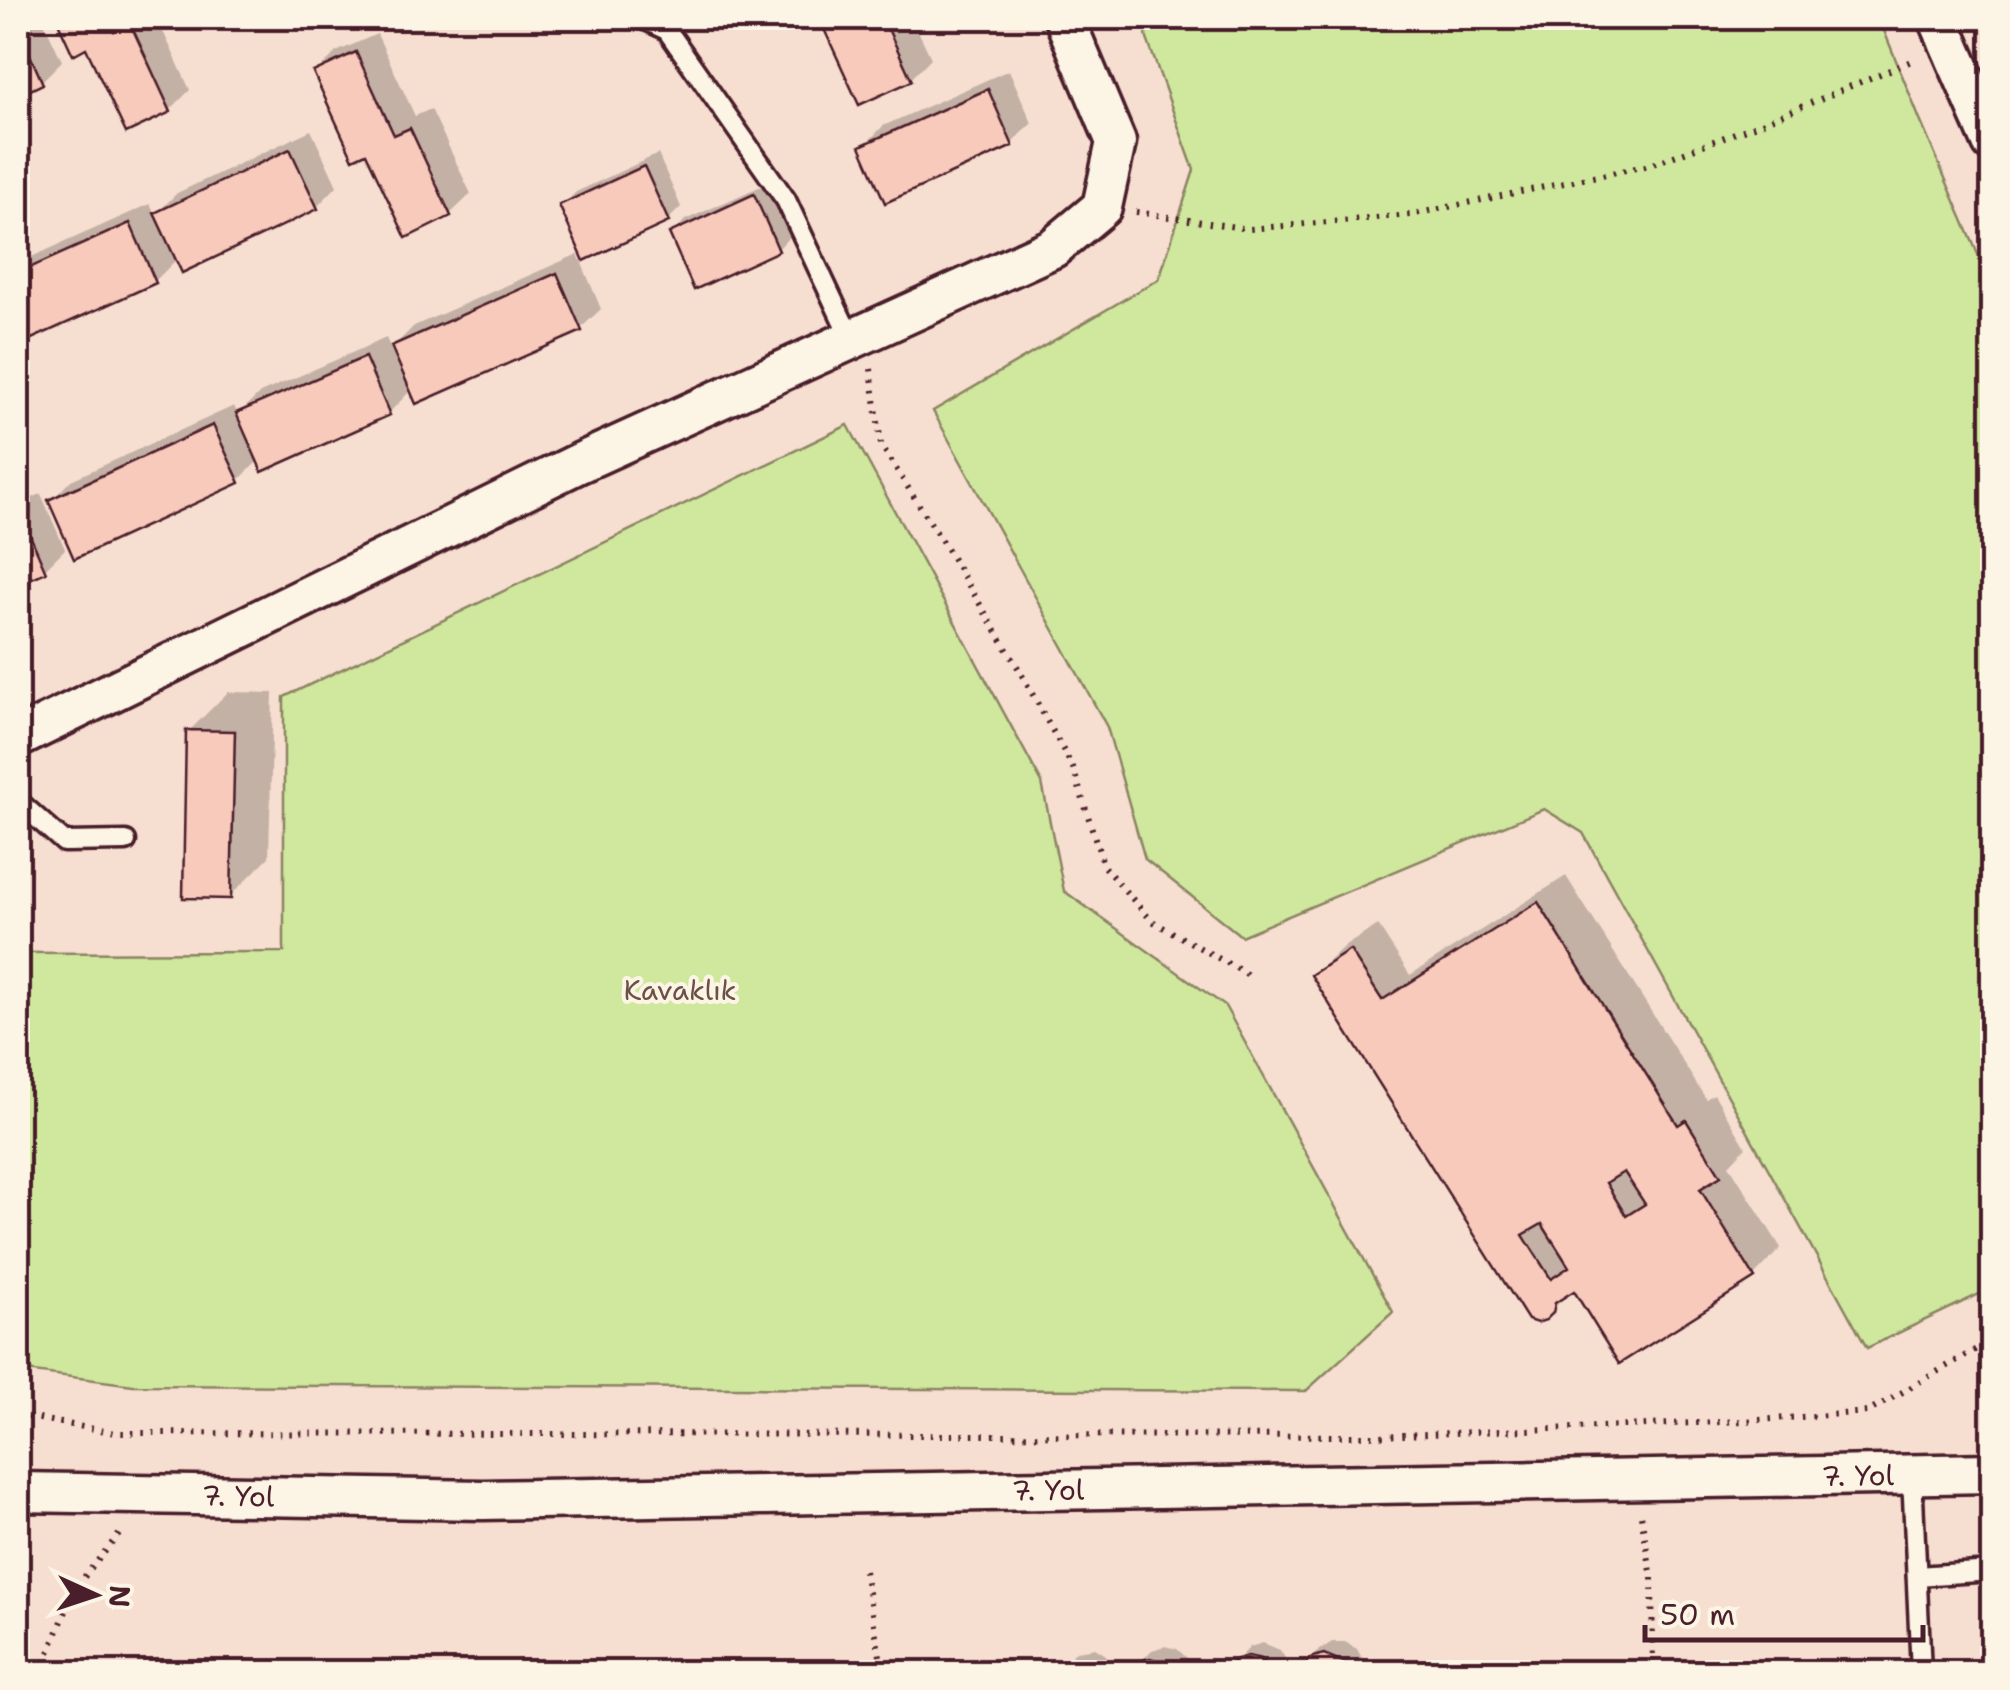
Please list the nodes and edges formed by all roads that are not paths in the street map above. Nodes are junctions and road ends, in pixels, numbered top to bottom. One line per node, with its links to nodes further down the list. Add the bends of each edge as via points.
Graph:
1 (641, 18): 5 (lane, via 667,30 786,200)
2 (1064, 18): 5 (street, via 1116,142 1102,207 1053,248)
3 (1944, 31): 4 (street)
4 (1992, 142)
5 (859, 338): 6 (street, via 577,464)
6 (18, 738)
7 (18, 801): 8 (lane, via 64,842)
8 (126, 840)
9 (18, 1471): 13 (street, 7. Yol)
10 (1992, 1473): 11 (street, 7. Yol)
11 (1912, 1475): 13 (street, 7. Yol, via 483,1500); 15 (lane)
12 (18, 1492): 13 (street, 7. Yol)
13 (104, 1494)
14 (1992, 1571): 15 (lane)
15 (1917, 1576): 16 (lane)
16 (1921, 1672)

